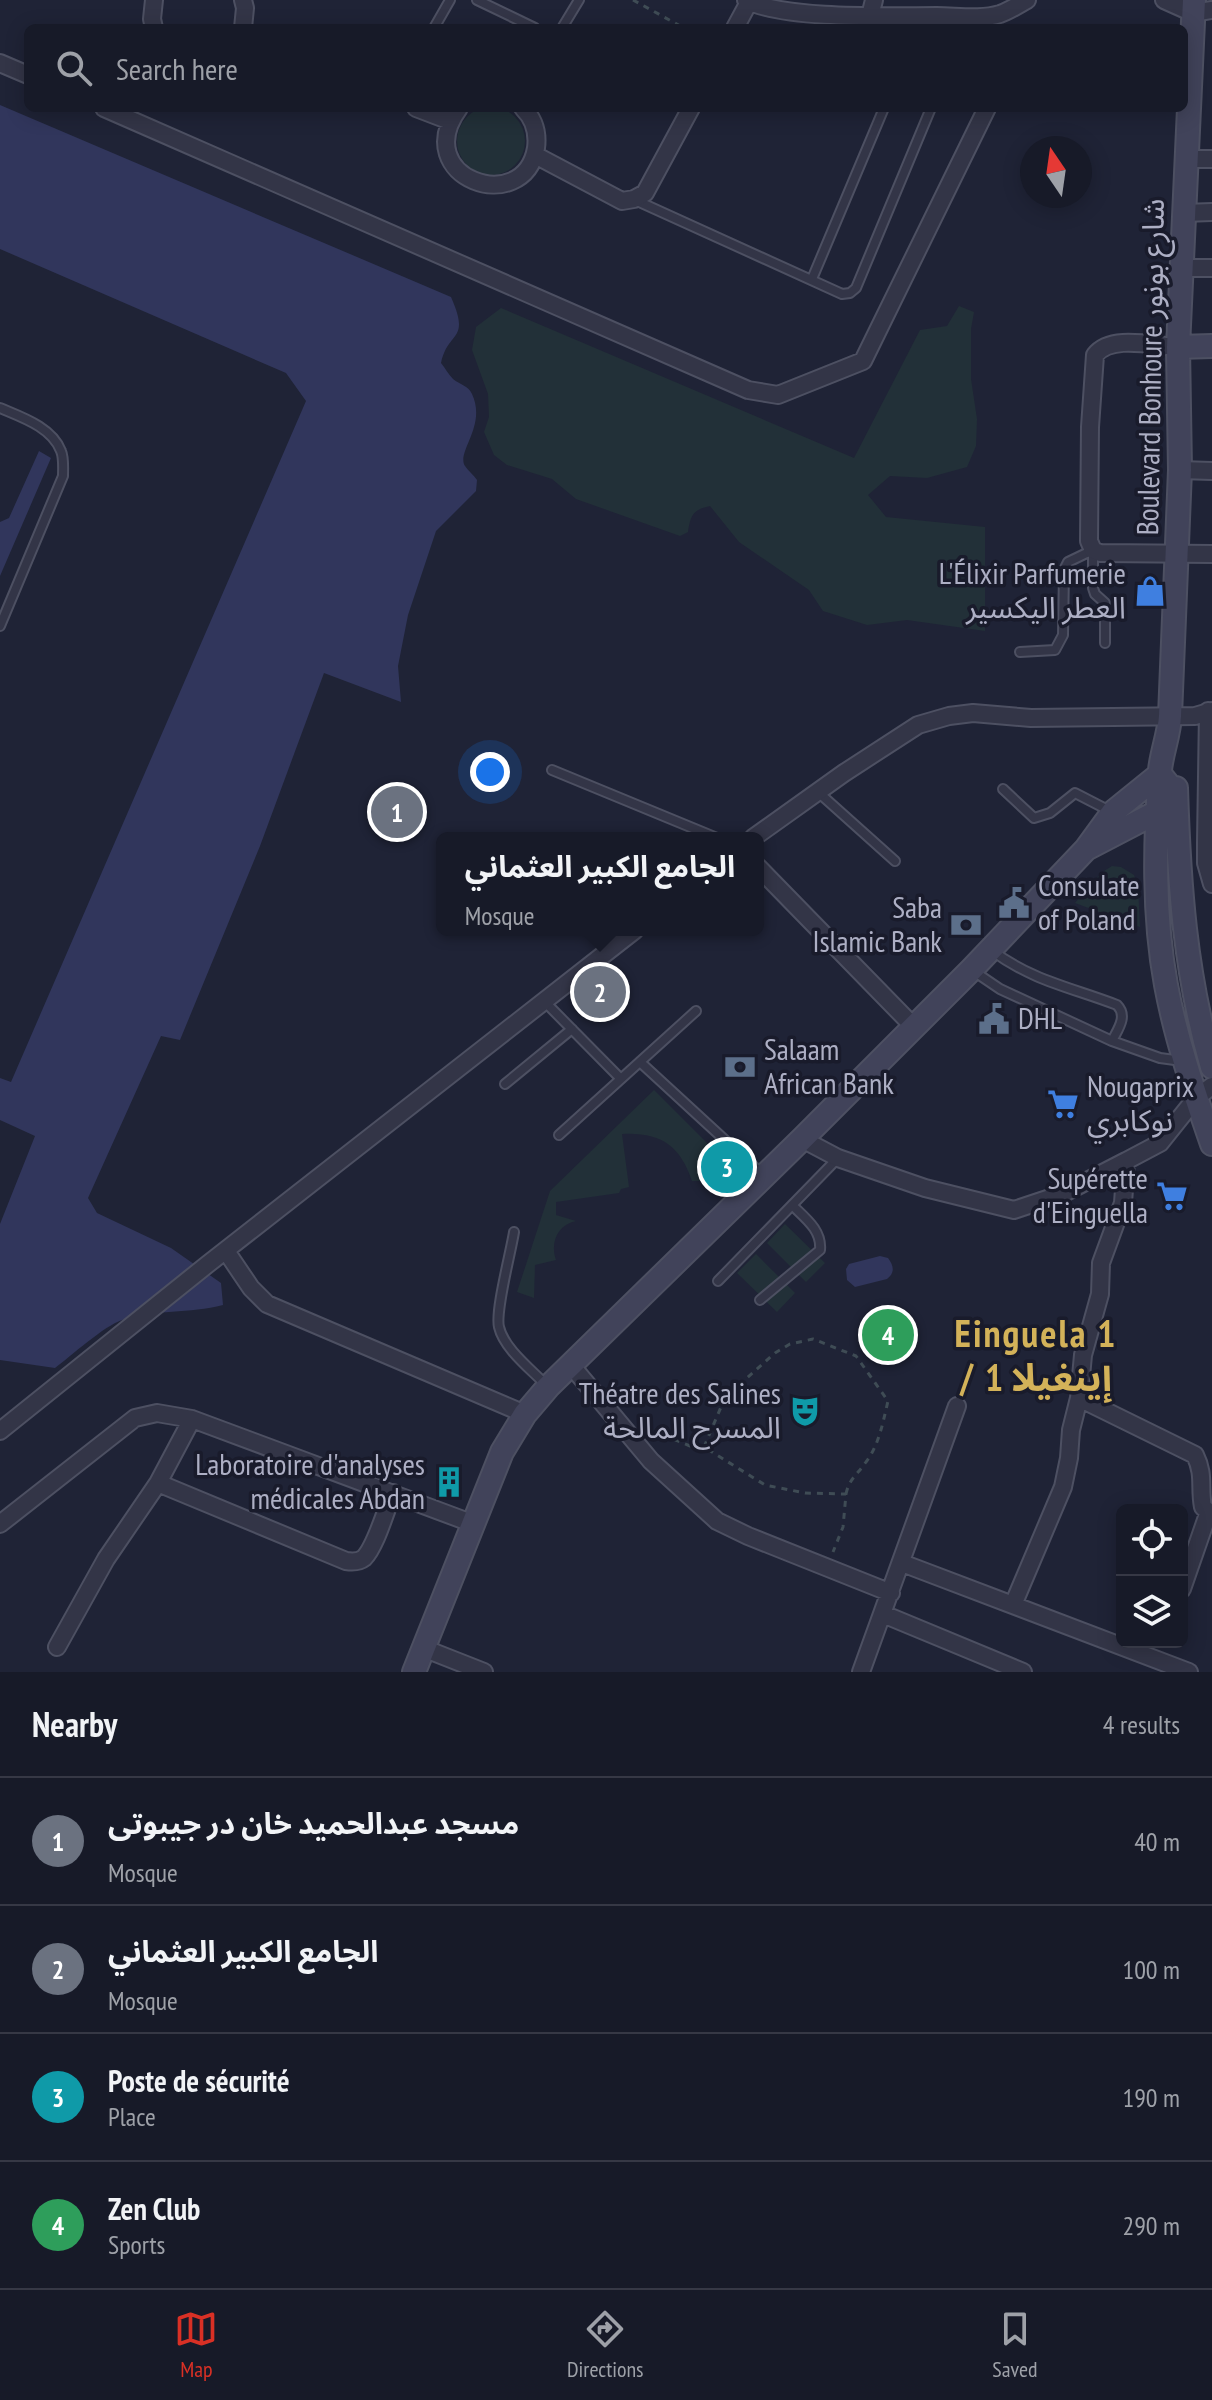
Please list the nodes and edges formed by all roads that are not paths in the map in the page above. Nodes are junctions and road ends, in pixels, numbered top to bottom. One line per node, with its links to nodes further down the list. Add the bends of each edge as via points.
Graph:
1 (154, 0): 14 (street)
2 (243, 0): 15 (street)
3 (450, 0): 16 (lane)
4 (477, 0): 17 (lane)
5 (579, 0): 18 (lane)
6 (1027, 0): 11 (street)
7 (1164, 0): 9 (street)
8 (748, 1): 10 (street, via 804,12); 19 (street)
9 (1203, 6): 30 (main road, Boulevard Bonhoure شارع بونور)
10 (872, 8): 12 (street)
11 (1002, 21): 13 (street)
12 (920, 22): 13 (street)
13 (967, 22)
14 (153, 24)
15 (243, 24)
16 (436, 24)
17 (527, 24)
18 (564, 24)
19 (737, 24)
20 (0, 63): 21 (street)
21 (24, 73)
22 (113, 112): 27 (street, via 748,390 778,395 863,361)
23 (526, 112): 29 (street, via 535,125)
24 (689, 112): 32 (street, via 645,193)
25 (882, 112): 37 (lane)
26 (929, 112): 37 (lane, via 856,288 842,294)
27 (985, 112)
28 (454, 114): 29 (street, via 446,149 461,175 474,182 488,186 517,178)
29 (535, 155): 32 (street, via 622,201)
30 (1185, 159): 31 (street); 34 (main road, Boulevard Bonhoure شارع بونور)
31 (1212, 159)
32 (634, 199): 37 (lane)
33 (1212, 212): 34 (street)
34 (1184, 213): 35 (main road, Boulevard Bonhoure شارع بونور)
35 (1183, 268): 36 (street); 39 (main road, Boulevard Bonhoure شارع بونور)
36 (1212, 268)
37 (812, 279)
38 (1212, 346): 39 (main road)
39 (1178, 347): 41 (main road, Boulevard Bonhoure شارع بونور); 43 (street, via 1112,343 1095,355 1090,427)
40 (0, 408): 46 (lane, via 50,435 61,451 63,476)
41 (1180, 470): 42 (street); 44 (main road, Boulevard Bonhoure شارع بونور)
42 (1212, 471)
43 (1093, 550): 44 (street); 47 (lane, via 1093,588 1105,603); 48 (lane, via 1068,562 1064,570 1060,643 1055,650)
44 (1176, 554): 45 (street); 50 (main road, Boulevard Bonhoure شارع بونور)
45 (1212, 554)
46 (0, 626)
47 (1105, 643)
48 (1020, 652)
49 (1210, 711): 50 (street); 63 (street, via 1206,853)
50 (1170, 726): 52 (main road); 54 (street, via 973,713 949,716 918,725); 55 (main road)
51 (552, 770): 58 (lane)
52 (1160, 774): 55 (main road); 56 (main road); 57 (main road)
53 (1003, 789): 57 (lane, via 1034,818 1050,813 1075,793)
54 (818, 792): 59 (street); 61 (lane)
55 (1176, 794): 56 (main road); 74 (main road, via 1186,954)
56 (1159, 811): 57 (main road); 60 (main road)
57 (1118, 821): 60 (main road, via 1142,835); 65 (main road)
58 (702, 832)
59 (761, 832)
60 (1157, 857): 72 (main road, via 1161,949)
61 (895, 861)
62 (764, 873): 69 (street)
63 (1212, 884)
64 (628, 936): 67 (street)
65 (990, 950): 66 (main road); 71 (lane, via 1039,980 1117,1005 1123,1018)
66 (971, 970): 69 (main road); 71 (lane)
67 (545, 1002): 70 (lane); 86 (street)
68 (696, 1011): 73 (lane)
69 (914, 1027): 79 (main road)
70 (572, 1029): 75 (lane); 76 (lane)
71 (1112, 1041): 72 (lane)
72 (1184, 1061): 77 (main road)
73 (640, 1062): 75 (lane); 83 (lane)
74 (1212, 1067)
75 (621, 1079): 78 (lane)
76 (505, 1084)
77 (1204, 1092): 80 (main road); 82 (street, via 1160,1143)
78 (559, 1135)
79 (802, 1139): 81 (street); 83 (main road)
80 (1212, 1144)
81 (838, 1158): 82 (street, via 925,1188 1014,1210 1062,1194); 84 (lane)
82 (1126, 1161): 91 (street, via 1123,1203 1101,1263)
83 (763, 1176): 89 (main road)
84 (792, 1205): 87 (lane); 88 (lane, via 817,1231 820,1250)
85 (514, 1232): 90 (lane, via 499,1327 510,1347)
86 (226, 1251): 94 (street, via 267,1304); 95 (street)
87 (718, 1281)
88 (760, 1300)
89 (570, 1364): 90 (main road); 103 (street, via 651,1461 717,1521)
90 (548, 1387): 94 (main road)
91 (1079, 1398): 98 (street, via 1195,1455 1203,1507); 104 (street, via 1063,1487)
92 (957, 1406): 101 (street)
93 (192, 1419): 96 (street); 97 (street); 99 (street, via 157,1413 135,1418)
94 (518, 1426): 100 (main road)
95 (0, 1431)
96 (158, 1483): 97 (street, via 356,1562 370,1550); 106 (street, via 106,1559)
97 (393, 1493): 100 (street)
98 (1210, 1514): 102 (street)
99 (0, 1524)
100 (474, 1524): 107 (main road)
101 (902, 1563): 103 (street); 104 (street)
102 (1187, 1576)
103 (891, 1593): 105 (street)
104 (1013, 1605): 112 (street)
105 (883, 1614): 110 (street); 111 (street)
106 (57, 1647)
107 (423, 1648): 108 (main road); 109 (street)
108 (414, 1672)
109 (484, 1672)
110 (861, 1672)
111 (1023, 1672)
112 (1189, 1672)

